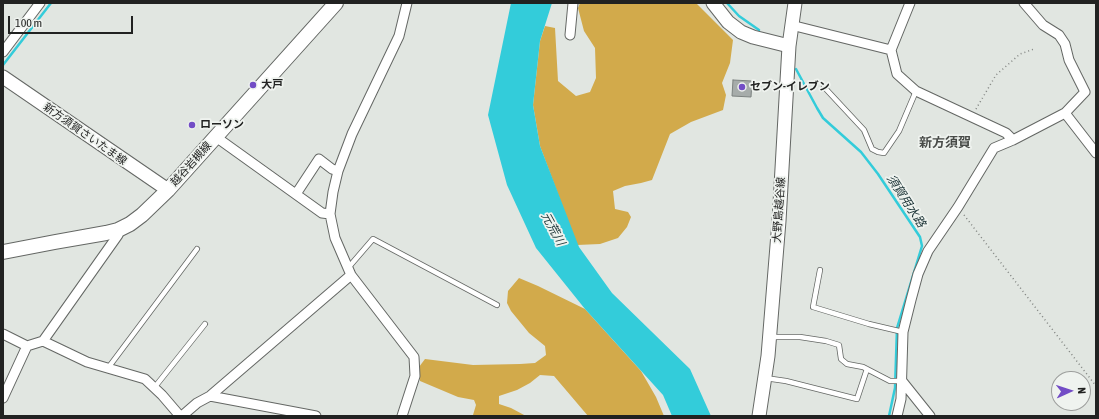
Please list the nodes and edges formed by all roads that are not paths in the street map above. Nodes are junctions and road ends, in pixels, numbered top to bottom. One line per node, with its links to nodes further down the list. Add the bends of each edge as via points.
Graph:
1 (40, 3): 13 (street)
2 (407, 3): 21 (street, via 399,36 352,134)
3 (573, 3): 10 (street)
4 (713, 3): 11 (main road, via 728,22 741,32)
5 (795, 3): 9 (main road, 大野島越谷線)
6 (910, 3): 12 (street)
7 (1024, 3): 17 (street, via 1043,25 1059,35 1085,92)
8 (331, 5): 18 (main road, 越谷岩槻線)
9 (791, 25): 11 (main road, 大野島越谷線); 12 (street)
10 (570, 35)
11 (789, 46): 34 (main road, 大野島越谷線)
12 (890, 50): 16 (street, via 897,74)
13 (3, 52)
14 (3, 77): 22 (main road, 新方須賀さいたま線)
15 (824, 87): 16 (lane, via 864,130 872,149 884,153 899,131)
16 (916, 91): 19 (street, via 1006,133)
17 (1065, 113): 19 (street); 20 (street)
18 (216, 137): 22 (main road, 越谷岩槻線); 23 (street)
19 (1013, 140): 32 (street, via 994,148 928,251 918,274)
20 (1096, 153)
21 (338, 171): 23 (street, via 319,159); 24 (street)
22 (168, 190): 25 (main road, 越谷岩槻線, via 142,215)
23 (296, 194): 24 (street, via 322,213)
24 (330, 214): 29 (street, via 335,238)
25 (118, 230): 27 (main road, 越谷岩槻線); 35 (street, via 118,235)
26 (197, 249): 37 (lane)
27 (3, 252)
28 (820, 270): 32 (lane, via 813,307)
29 (350, 272): 30 (lane, via 373,239); 42 (street); 46 (street, via 414,357 415,376)
30 (497, 305)
31 (205, 324): 41 (lane)
32 (901, 332): 40 (street)
33 (3, 334): 36 (street)
34 (770, 337): 38 (lane, via 800,337 839,345 841,359 847,364); 39 (main road, 大野島越谷線)
35 (43, 341): 36 (street); 37 (street, via 87,362)
36 (27, 346): 43 (street)
37 (108, 368): 41 (street, via 145,379)
38 (867, 369): 39 (lane, via 858,399); 40 (lane, via 890,381)
39 (765, 378): 47 (main road, 大野島越谷線)
40 (900, 381): 48 (street, via 901,400); 49 (street)
41 (154, 388): 44 (street)
42 (210, 396): 44 (street, via 197,402); 45 (street)
43 (3, 398)
44 (181, 416)
45 (316, 416)
46 (402, 416)
47 (760, 416)
48 (897, 416)
49 (930, 416)

